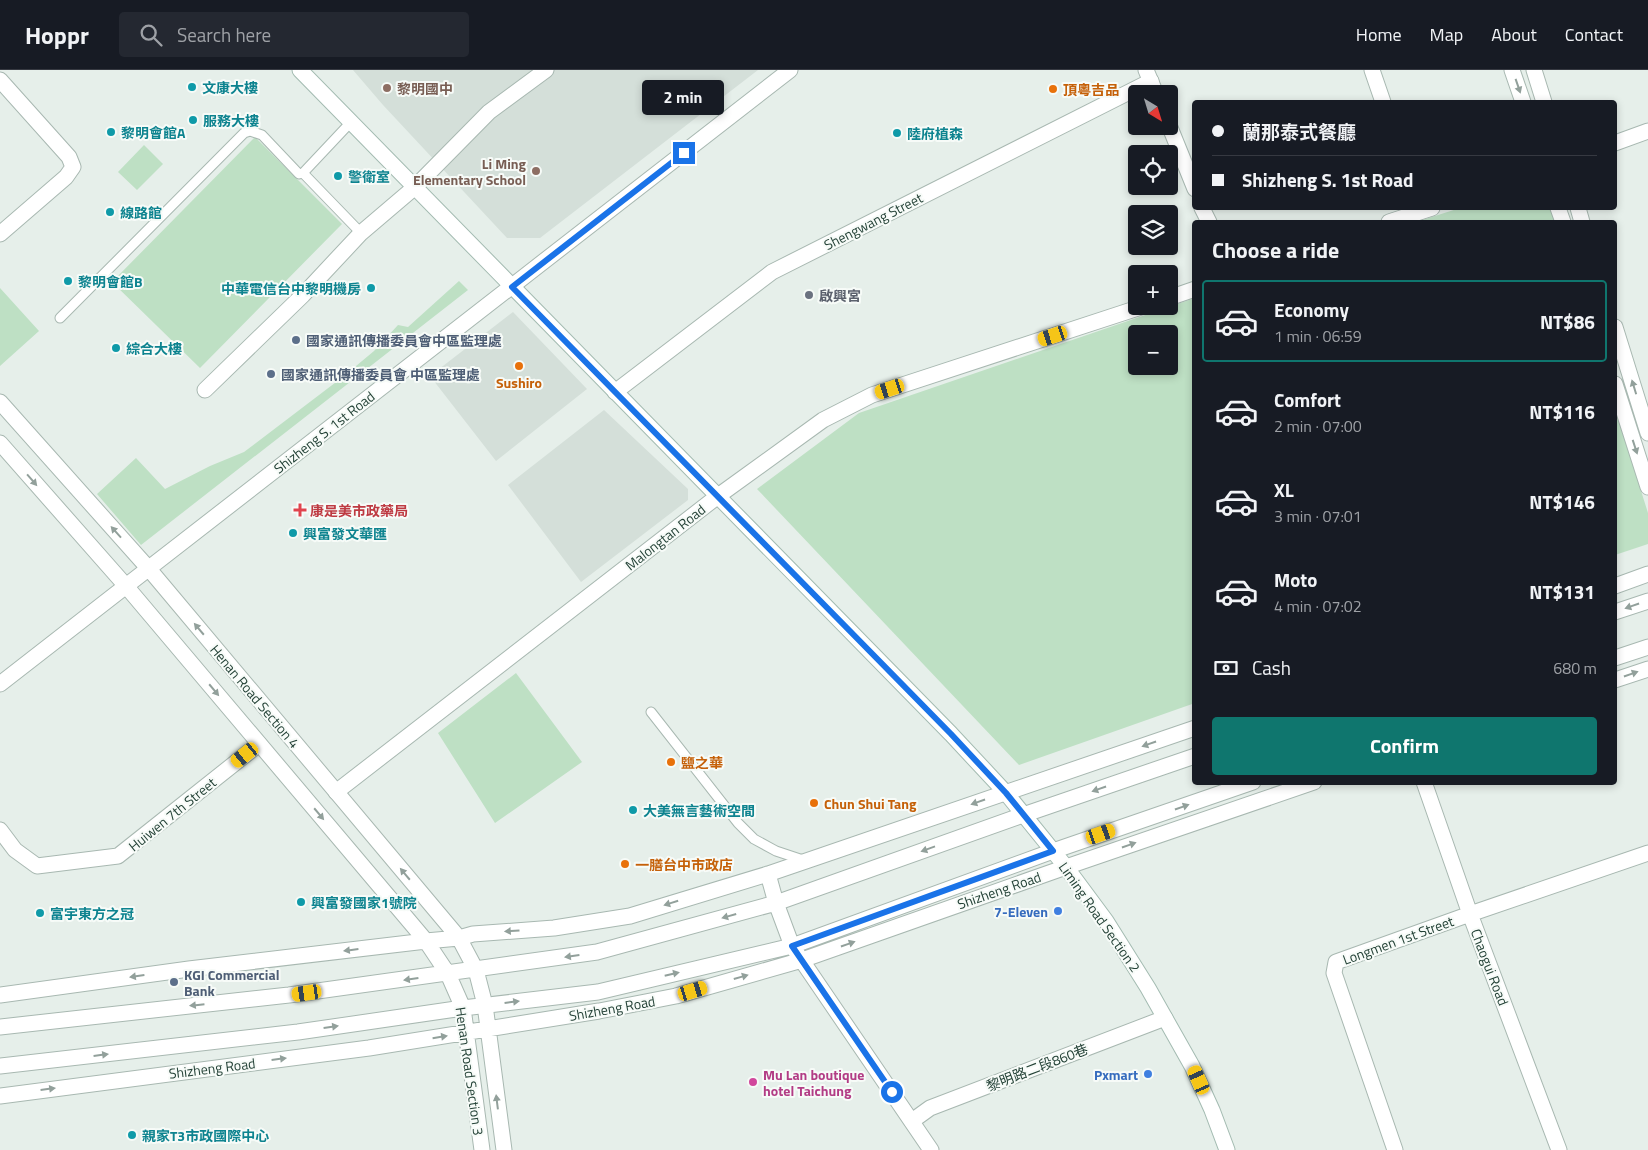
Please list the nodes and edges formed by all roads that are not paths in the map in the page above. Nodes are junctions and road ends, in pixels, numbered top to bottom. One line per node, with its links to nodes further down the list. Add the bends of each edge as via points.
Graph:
1 (300, 70): 12 (street, Liming Road Section 2)
2 (546, 70): 18 (street, via 489,112)
3 (790, 70): 23 (street, Shizheng S. 1st Road)
4 (1372, 70): 9 (street)
5 (1512, 70): 10 (street, one-way to 10)
6 (1534, 70): 11 (street)
7 (0, 80): 22 (street, via 69,157 73,167 66,177)
8 (1151, 82): 31 (street, Shengwang Street, via 772,272)
9 (1382, 100)
10 (1522, 100)
11 (1543, 100)
12 (351, 122): 16 (lane); 18 (street, Liming Road Section 2)
13 (1648, 131): 15 (street)
14 (1173, 135): 17 (street)
15 (1617, 142)
16 (304, 172): 21 (lane); 27 (lane, via 299,174 262,135 250,131 244,133)
17 (1192, 182)
18 (415, 187): 21 (street); 23 (street, Liming Road Section 2)
19 (1422, 210): 20 (street)
20 (1395, 220)
21 (361, 233): 29 (street)
22 (0, 234)
23 (512, 287): 31 (street, Liming Road Section 2); 37 (street, Shizheng S. 1st Road)
24 (1192, 291): 25 (street)
25 (1178, 295)
26 (1128, 311): 36 (street, Malongtan Road, via 872,395 824,420)
27 (60, 318)
28 (1617, 333): 33 (street, one-way to 28)
29 (204, 390)
30 (1617, 390): 35 (street, one-way to 35)
31 (615, 392): 36 (street, Liming Road Section 2)
32 (0, 402): 37 (street, Henan Road Section 4, one-way to 32)
33 (1648, 433)
34 (0, 443): 40 (street, Henan Road Section 4, one-way to 40)
35 (1648, 486)
36 (718, 496): 55 (street, Malongtan Road); 56 (street, Liming Road Section 2)
37 (148, 569): 40 (street, Shizheng S. 1st Road); 55 (street, Henan Road Section 4, one-way to 37)
38 (1648, 574): 39 (street)
39 (1617, 585)
40 (126, 586): 47 (street, Shizheng S. 1st Road); 50 (street, Henan Road Section 4, one-way to 50)
41 (1648, 601): 42 (street, one-way to 42)
42 (1617, 611)
43 (1648, 647): 44 (street)
44 (1617, 657)
45 (1648, 669): 46 (street, one-way to 45)
46 (1617, 679)
47 (0, 684)
48 (651, 712): 61 (lane, via 754,839)
49 (1192, 729): 56 (street, one-way to 56)
50 (259, 744): 58 (street, Huiwen 7th Street, via 118,856 37,866 15,850); 67 (street, Henan Road Section 4, one-way to 67)
51 (1192, 757): 57 (street, one-way to 57)
52 (1244, 785): 59 (street, Shizheng Road, one-way to 52)
53 (1305, 785): 62 (street, Shizheng Road, one-way to 53)
54 (1425, 785): 65 (street, Chaogui Road)
55 (336, 792): 66 (street, Henan Road Section 4, one-way to 55)
56 (1006, 793): 57 (street, Liming Road Section 2); 61 (street, one-way to 61)
57 (1023, 815): 59 (street, Liming Road Section 2); 64 (street, one-way to 64)
58 (0, 830)
59 (1053, 851): 62 (street, Liming Road Section 2); 68 (street, Shizheng Road)
60 (1648, 853): 65 (street, Longmen 1st Street)
61 (806, 861): 63 (street)
62 (1066, 867): 69 (street, Shizheng Road, one-way to 62); 75 (street, Liming Road Section 2, via 1106,921)
63 (768, 874): 64 (street); 66 (street, one-way to 66, via 630,916)
64 (776, 904): 68 (street); 70 (street, one-way to 70, via 597,952)
65 (1470, 914): 86 (street, Longmen 1st Street, via 1336,962 1334,974); 87 (street, Chaogui Road)
66 (459, 938): 67 (street); 70 (street, Henan Road Section 4)
67 (426, 941): 71 (street, Henan Road Section 3); 72 (street, one-way to 72)
68 (792, 946): 69 (street); 73 (street, Shizheng Road, one-way to 68, via 598,992)
69 (802, 960): 77 (street, Shizheng Road, one-way to 69, via 676,996); 81 (street)
70 (476, 970): 71 (street); 73 (street, Henan Road Section 4)
71 (448, 974): 74 (street, Henan Road Section 3); 76 (street, one-way to 76)
72 (0, 995)
73 (485, 1005): 74 (street, Shizheng Road); 77 (street, Henan Road Section 3)
74 (463, 1008): 78 (street, Henan Road Section 3); 79 (street, Shizheng Road, one-way to 74, via 298,1032)
75 (1165, 1018): 81 (street, 黎明路二段860巷, via 930,1108); 85 (street, Liming Road Section 2, via 1192,1066)
76 (0, 1027)
77 (488, 1029): 78 (street, Shizheng Road); 83 (street, Henan Road Section 3, one-way to 77)
78 (466, 1032): 80 (street, Shizheng Road, one-way to 78, via 369,1048); 82 (street, Henan Road Section 3)
79 (0, 1066)
80 (0, 1096)
81 (912, 1121): 84 (street)
82 (482, 1150)
83 (504, 1150)
84 (931, 1150)
85 (1227, 1150)
86 (1395, 1150)
87 (1559, 1150)

